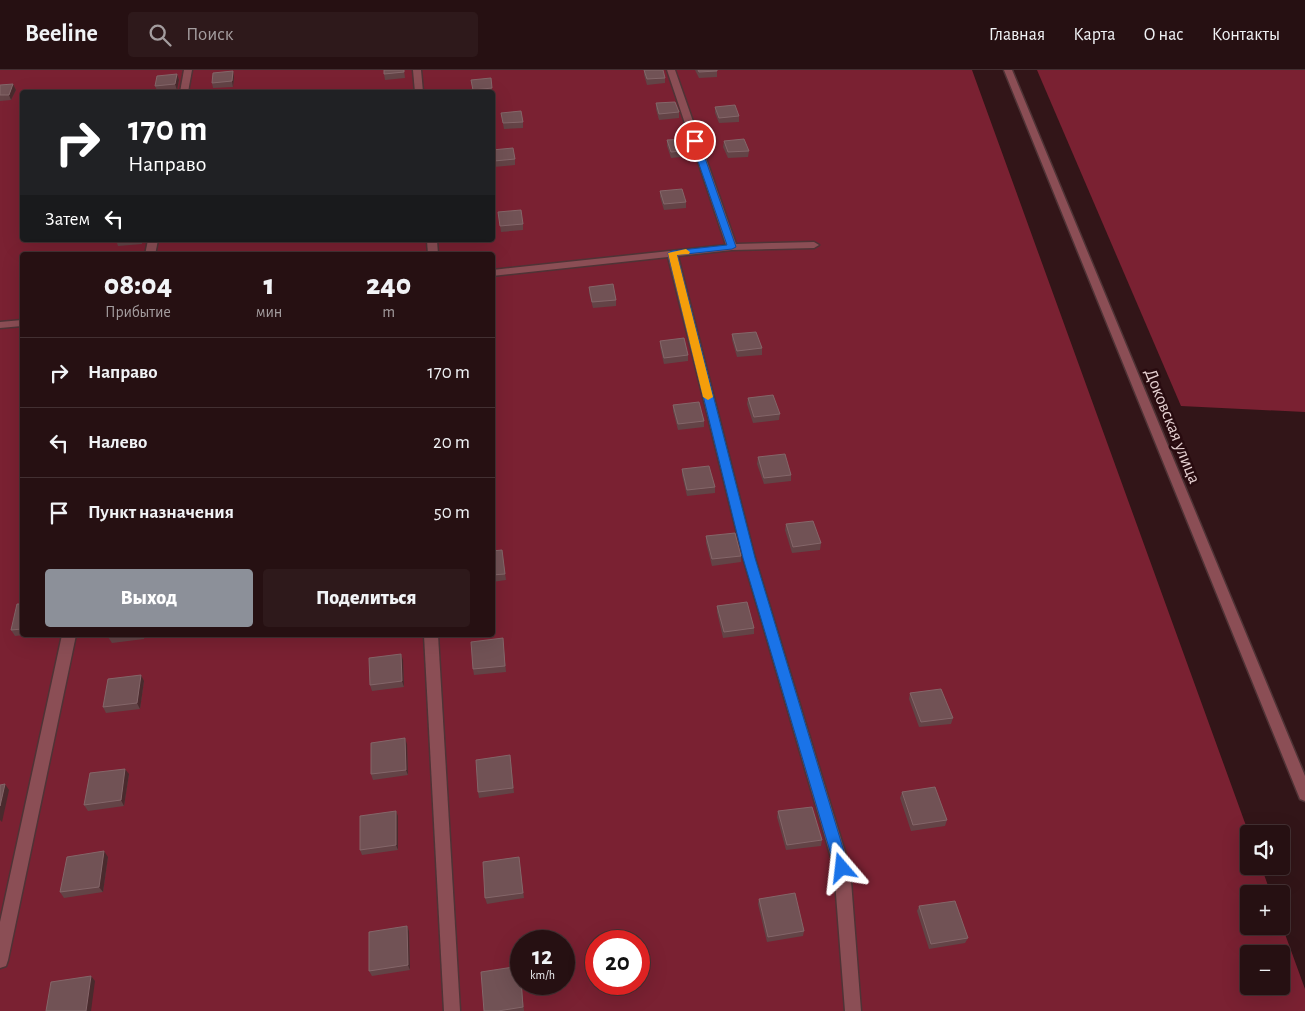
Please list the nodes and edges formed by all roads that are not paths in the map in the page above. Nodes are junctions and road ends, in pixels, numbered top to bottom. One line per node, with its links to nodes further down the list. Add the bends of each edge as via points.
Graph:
1 (188, 70): 5 (street)
2 (418, 70): 6 (street)
3 (670, 70): 8 (street)
4 (1008, 70): 15 (street, Доковская улица)
5 (184, 90)
6 (419, 90)
7 (814, 245): 8 (street)
8 (732, 247): 9 (street)
9 (672, 253): 10 (street); 18 (street, via 749,558 842,868)
10 (495, 273)
11 (20, 323): 12 (street)
12 (0, 325)
13 (70, 637): 16 (street)
14 (431, 637): 17 (street)
15 (1305, 794)
16 (0, 960)
17 (452, 1011)
18 (854, 1011)

